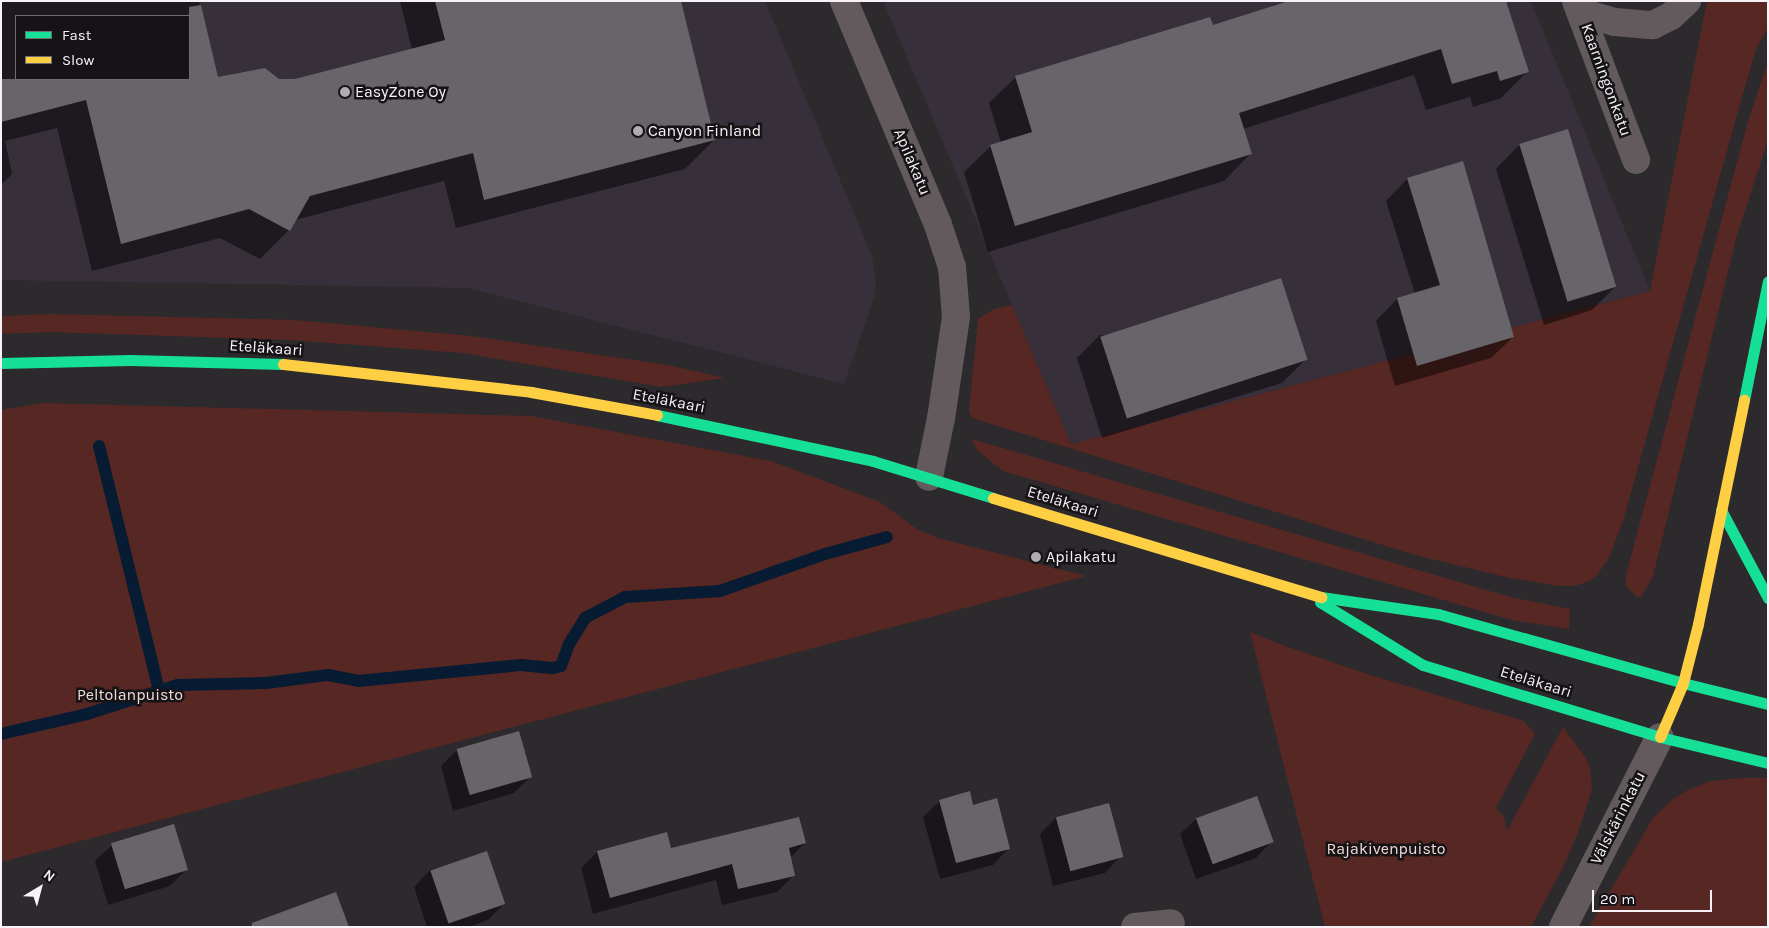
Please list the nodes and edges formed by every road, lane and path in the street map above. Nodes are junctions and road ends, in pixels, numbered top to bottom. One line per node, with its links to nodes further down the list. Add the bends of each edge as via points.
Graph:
1 (844, 1): 7 (street, Apilakatu, via 938,225 952,267 956,317)
2 (1687, 1): 3 (street, via 1671,16 1652,25 1615,22)
3 (1578, 6): 4 (street, Kaarningonkatu)
4 (1636, 160)
5 (1768, 281): 8 (main road)
6 (1, 363): 7 (main road, Eteläkaari, via 130,360 264,362 531,392 734,431 873,461)
7 (929, 477): 9 (main road, Eteläkaari)
8 (1721, 510): 10 (main road); 11 (main road)
9 (1310, 596): 11 (main road, Eteläkaari, via 1438,614); 13 (main road, Eteläkaari, via 1423,665)
10 (1768, 598)
11 (1683, 683): 12 (main road, Eteläkaari); 13 (main road)
12 (1768, 704)
13 (1660, 737): 14 (main road, Eteläkaari); 17 (street, Välskärinkatu)
14 (1768, 763)
15 (1171, 923): 16 (street)
16 (1134, 927)
17 (1563, 927)

